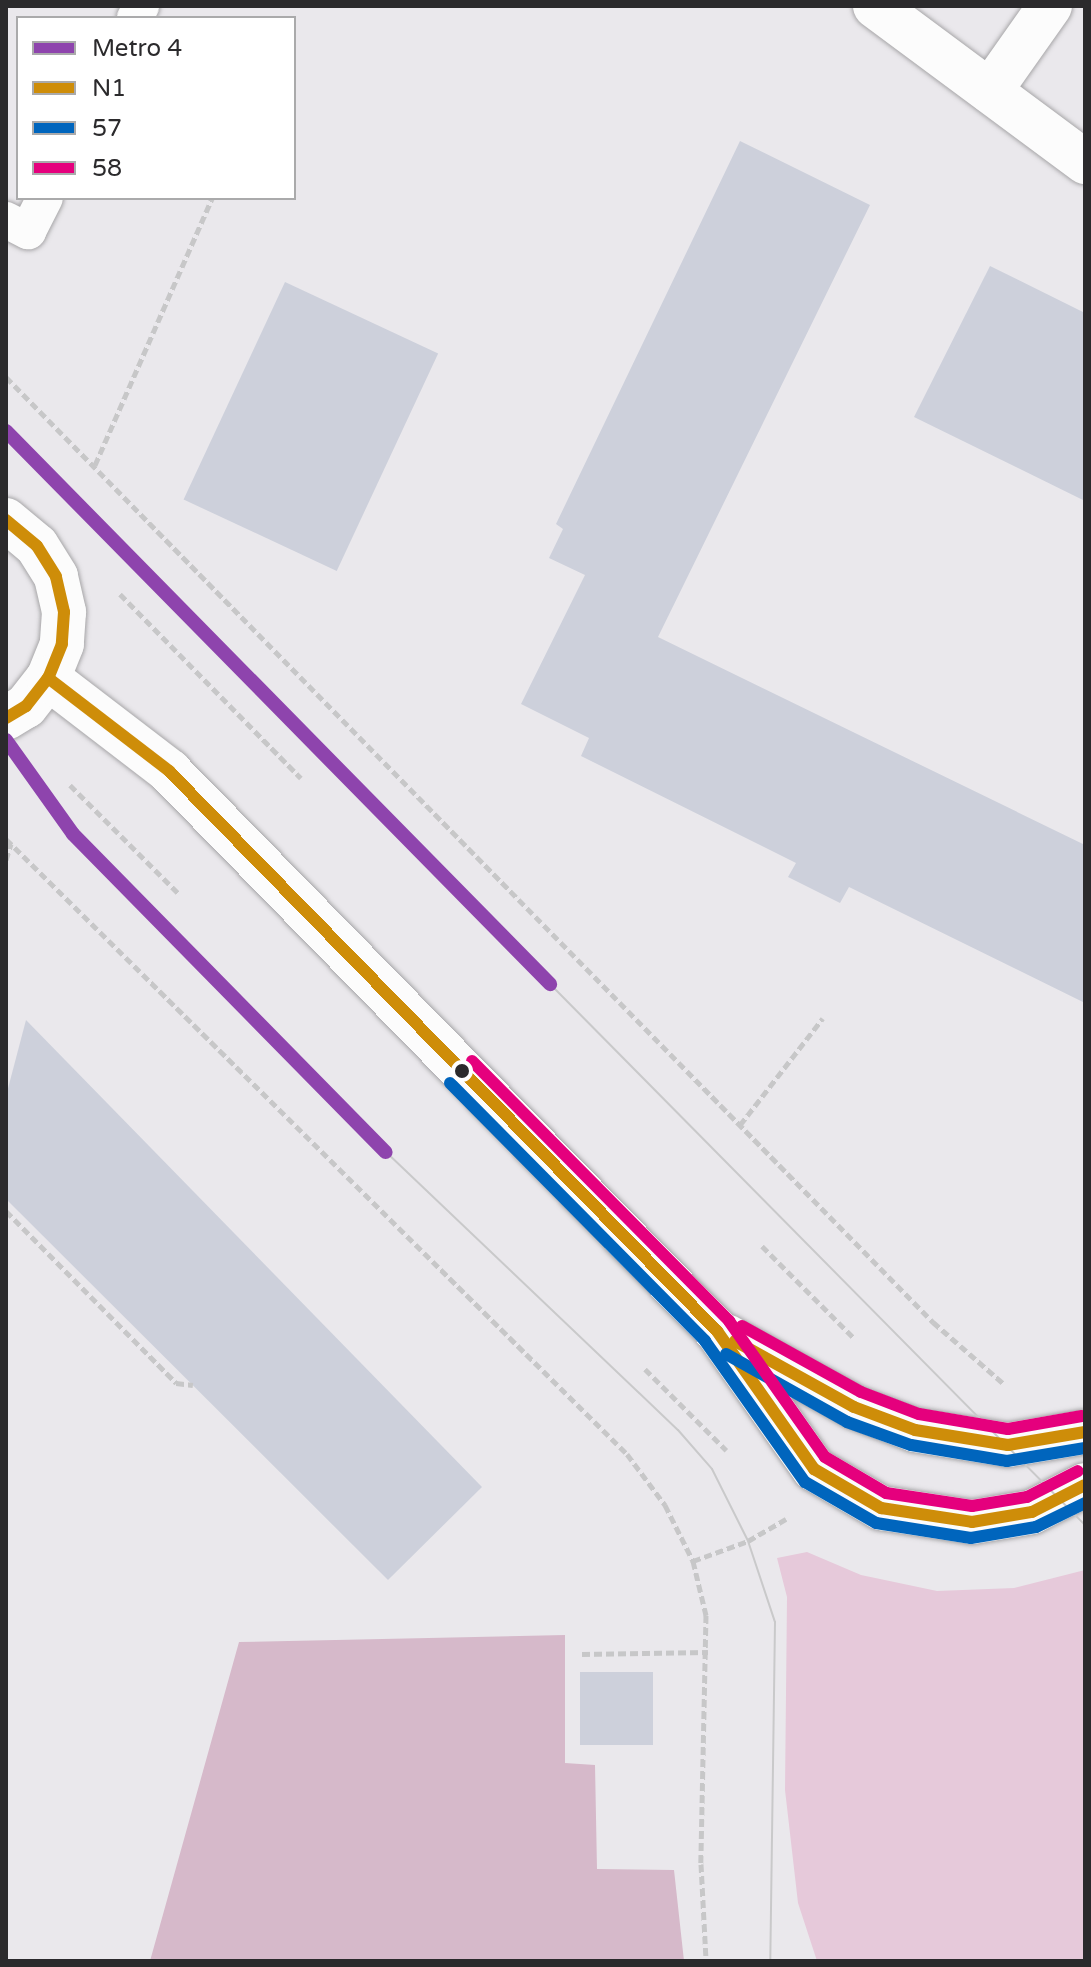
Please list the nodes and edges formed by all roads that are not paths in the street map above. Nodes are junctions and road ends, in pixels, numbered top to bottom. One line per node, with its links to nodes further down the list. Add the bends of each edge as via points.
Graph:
1 (875, 6): 3 (street)
2 (1050, 6): 3 (street)
3 (990, 91): 4 (street)
4 (1085, 162)
5 (44, 200): 6 (lane, via 28,231)
6 (6, 220)
7 (6, 520): 8 (street, via 37,546 56,577 62,644)
8 (48, 678): 9 (street, via 26,706); 10 (street, via 169,771)
9 (6, 718)
10 (717, 1331): 11 (street, via 854,1407 915,1430 1008,1445); 12 (street, via 814,1469 881,1508 938,1520 1002,1521 1061,1501)
11 (1085, 1432)
12 (1085, 1485)

